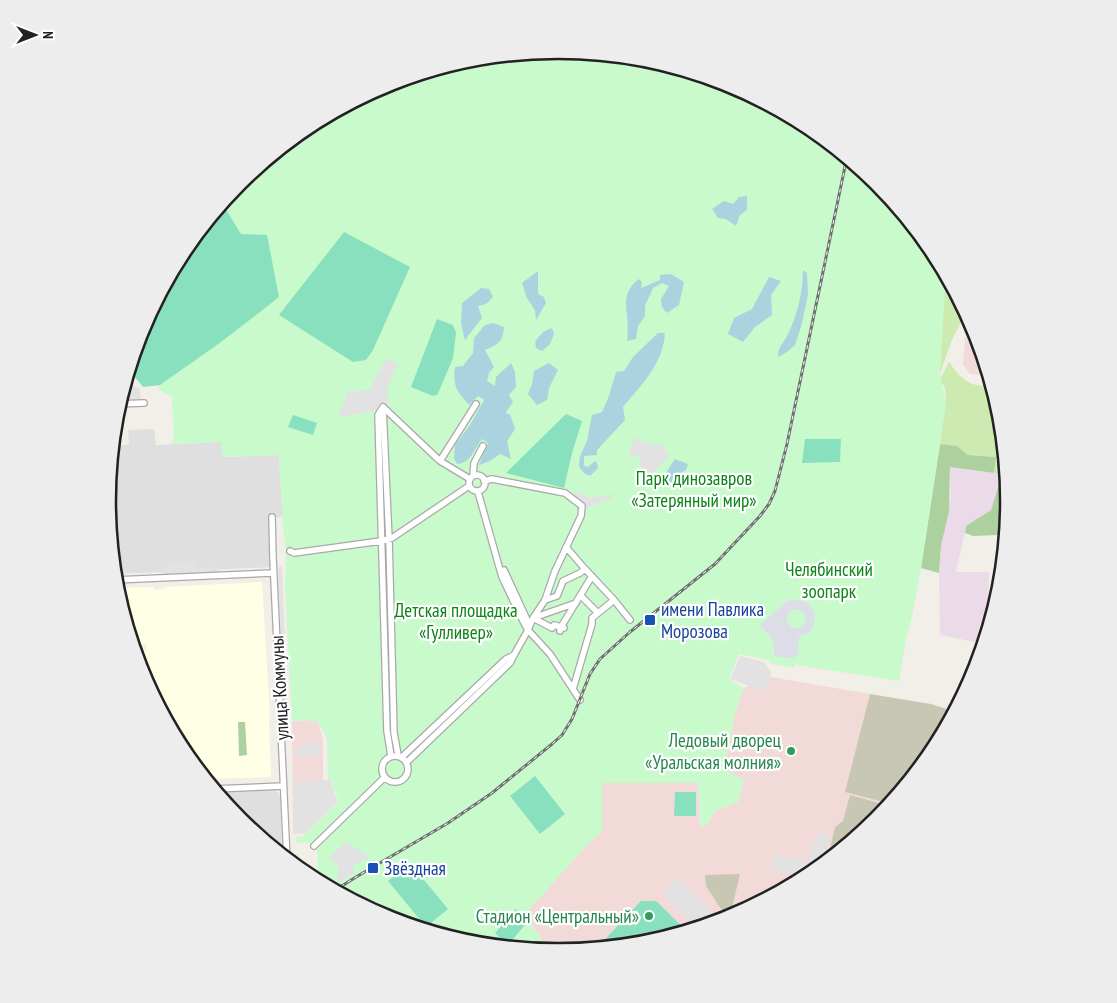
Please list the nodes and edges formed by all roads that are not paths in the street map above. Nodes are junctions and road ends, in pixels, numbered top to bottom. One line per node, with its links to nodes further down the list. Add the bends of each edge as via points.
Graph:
1 (144, 403): 2 (street)
2 (127, 404)
3 (476, 404): 6 (street)
4 (383, 407): 6 (street); 11 (street); 12 (street, via 378,415)
5 (483, 446): 7 (street, via 474,463)
6 (440, 461): 7 (street)
7 (471, 480): 8 (street, via 476,475); 9 (street, via 473,491); 11 (street)
8 (484, 481): 9 (street); 13 (street, via 492,479 571,497 582,506 581,516)
9 (480, 491): 26 (street, via 502,577)
10 (272, 517): 16 (street, улица Коммуны)
11 (389, 539): 12 (street); 31 (street, via 394,732)
12 (381, 541): 14 (street); 30 (street, via 387,731)
13 (566, 547): 15 (street); 20 (street)
14 (290, 551)
15 (585, 568): 17 (street); 20 (street, via 563,581 557,596)
16 (273, 573): 18 (street); 34 (street, улица Коммуны)
17 (592, 576): 19 (street); 21 (street)
18 (123, 580)
19 (581, 596): 22 (street); 23 (street)
20 (545, 600): 24 (street)
21 (614, 600): 23 (street); 25 (street)
22 (576, 603): 24 (street); 24 (street, via 562,629 554,625 552,628)
23 (598, 613): 28 (street, via 592,618)
24 (532, 618): 26 (street)
25 (630, 620)
26 (528, 630): 27 (street); 28 (street, via 550,654)
27 (514, 655): 31 (street); 32 (street, via 510,663)
28 (573, 689): 29 (street)
29 (580, 700)
30 (391, 756): 31 (street); 33 (street, via 382,765)
31 (400, 756): 32 (street)
32 (407, 762): 33 (street, via 409,770 405,778 392,782)
33 (385, 777): 36 (street)
34 (283, 786): 35 (street); 37 (street, улица Коммуны)
35 (222, 789)
36 (314, 846)
37 (287, 851)

